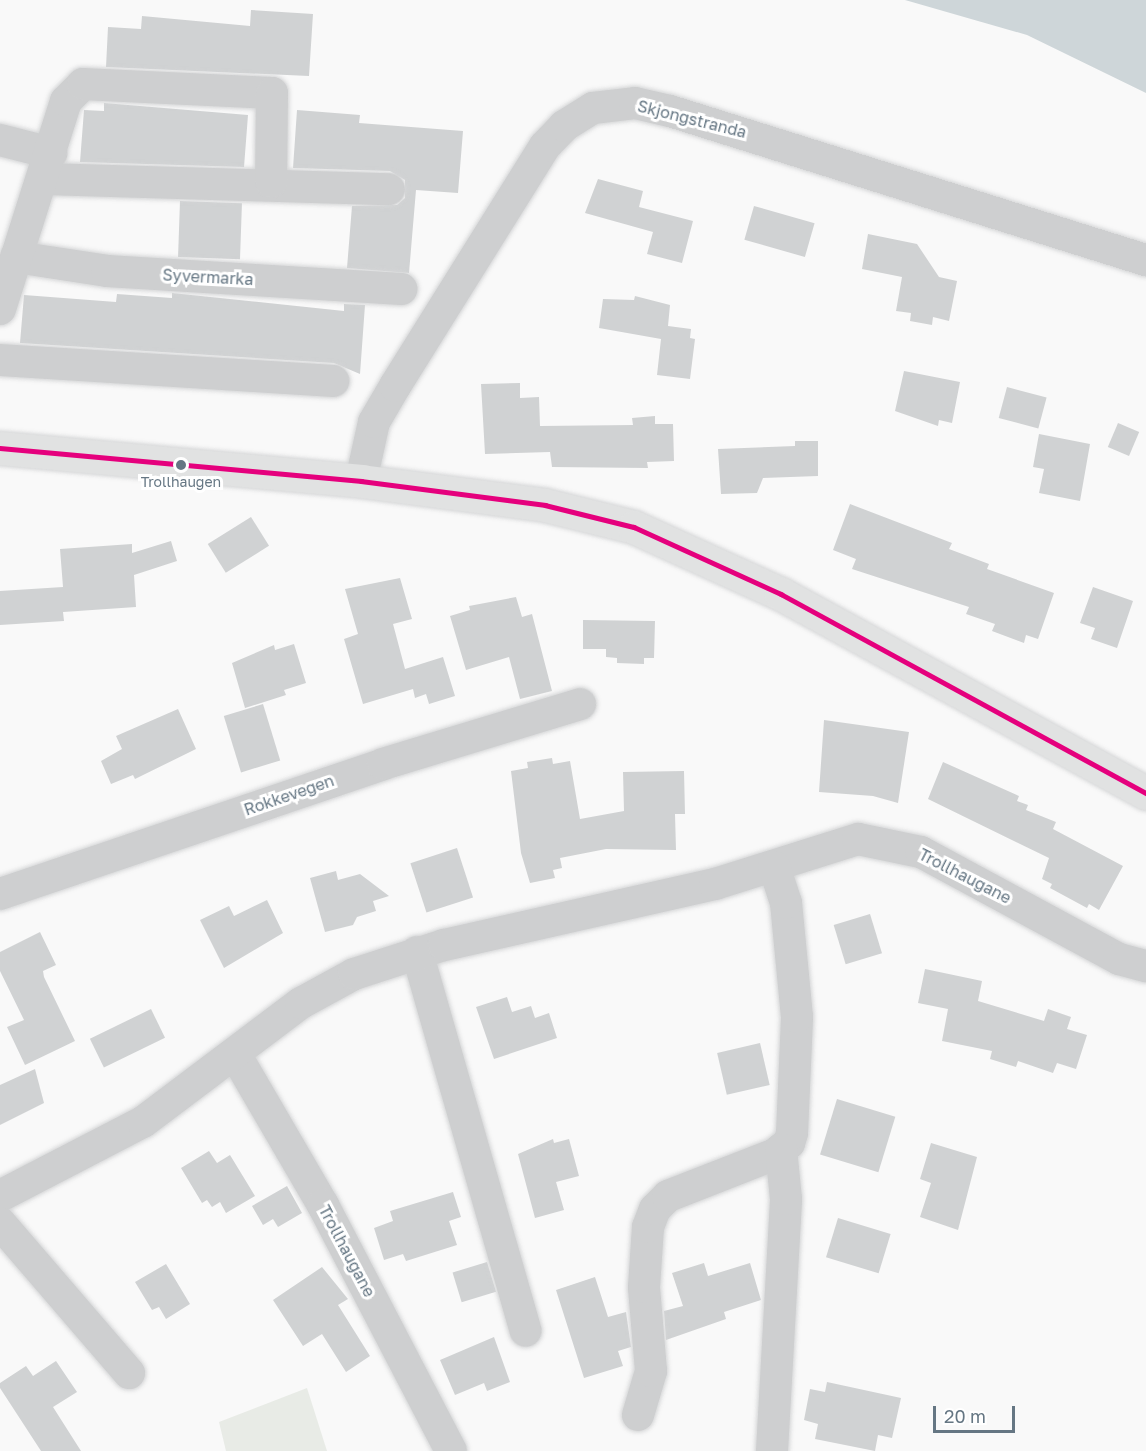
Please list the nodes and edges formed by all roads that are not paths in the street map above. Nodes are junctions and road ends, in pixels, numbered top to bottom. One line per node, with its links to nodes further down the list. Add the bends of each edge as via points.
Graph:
1 (0, 140): 2 (street)
2 (47, 166): 3 (street); 3 (street, via 66,101 83,84 272,93); 5 (street)
3 (271, 182): 4 (street)
4 (389, 189)
5 (16, 257): 7 (street, Syvermarka, via 107,271); 8 (street)
6 (1146, 260): 12 (street, Skjongstranda, via 670,111 635,103 594,108 564,126 545,146 394,386 374,422)
7 (401, 289)
8 (0, 309)
9 (0, 360): 10 (street)
10 (333, 381)
11 (0, 448): 12 (main road)
12 (362, 481): 14 (main road, via 545,505 644,531 781,594)
13 (580, 704): 16 (street, Rokkevegen, via 383,764)
14 (1146, 793)
15 (774, 867): 17 (street, Trollhaugane); 18 (street, Trollhaugane, via 858,839 893,843 948,865 1119,959); 20 (street, via 786,903 797,1017 792,1133)
16 (0, 894)
17 (417, 952): 19 (street, Trollhaugane, via 326,987); 23 (street)
18 (1146, 966)
19 (235, 1054): 21 (street, Trollhaugane, via 143,1122); 26 (street, Trollhaugane, via 323,1205)
20 (782, 1149): 25 (street, via 668,1196 655,1209 648,1227 644,1287 651,1371); 27 (street, via 786,1199)
21 (0, 1196)
22 (0, 1223): 24 (street)
23 (526, 1331)
24 (129, 1373)
25 (638, 1415)
26 (452, 1451)
27 (771, 1451)

